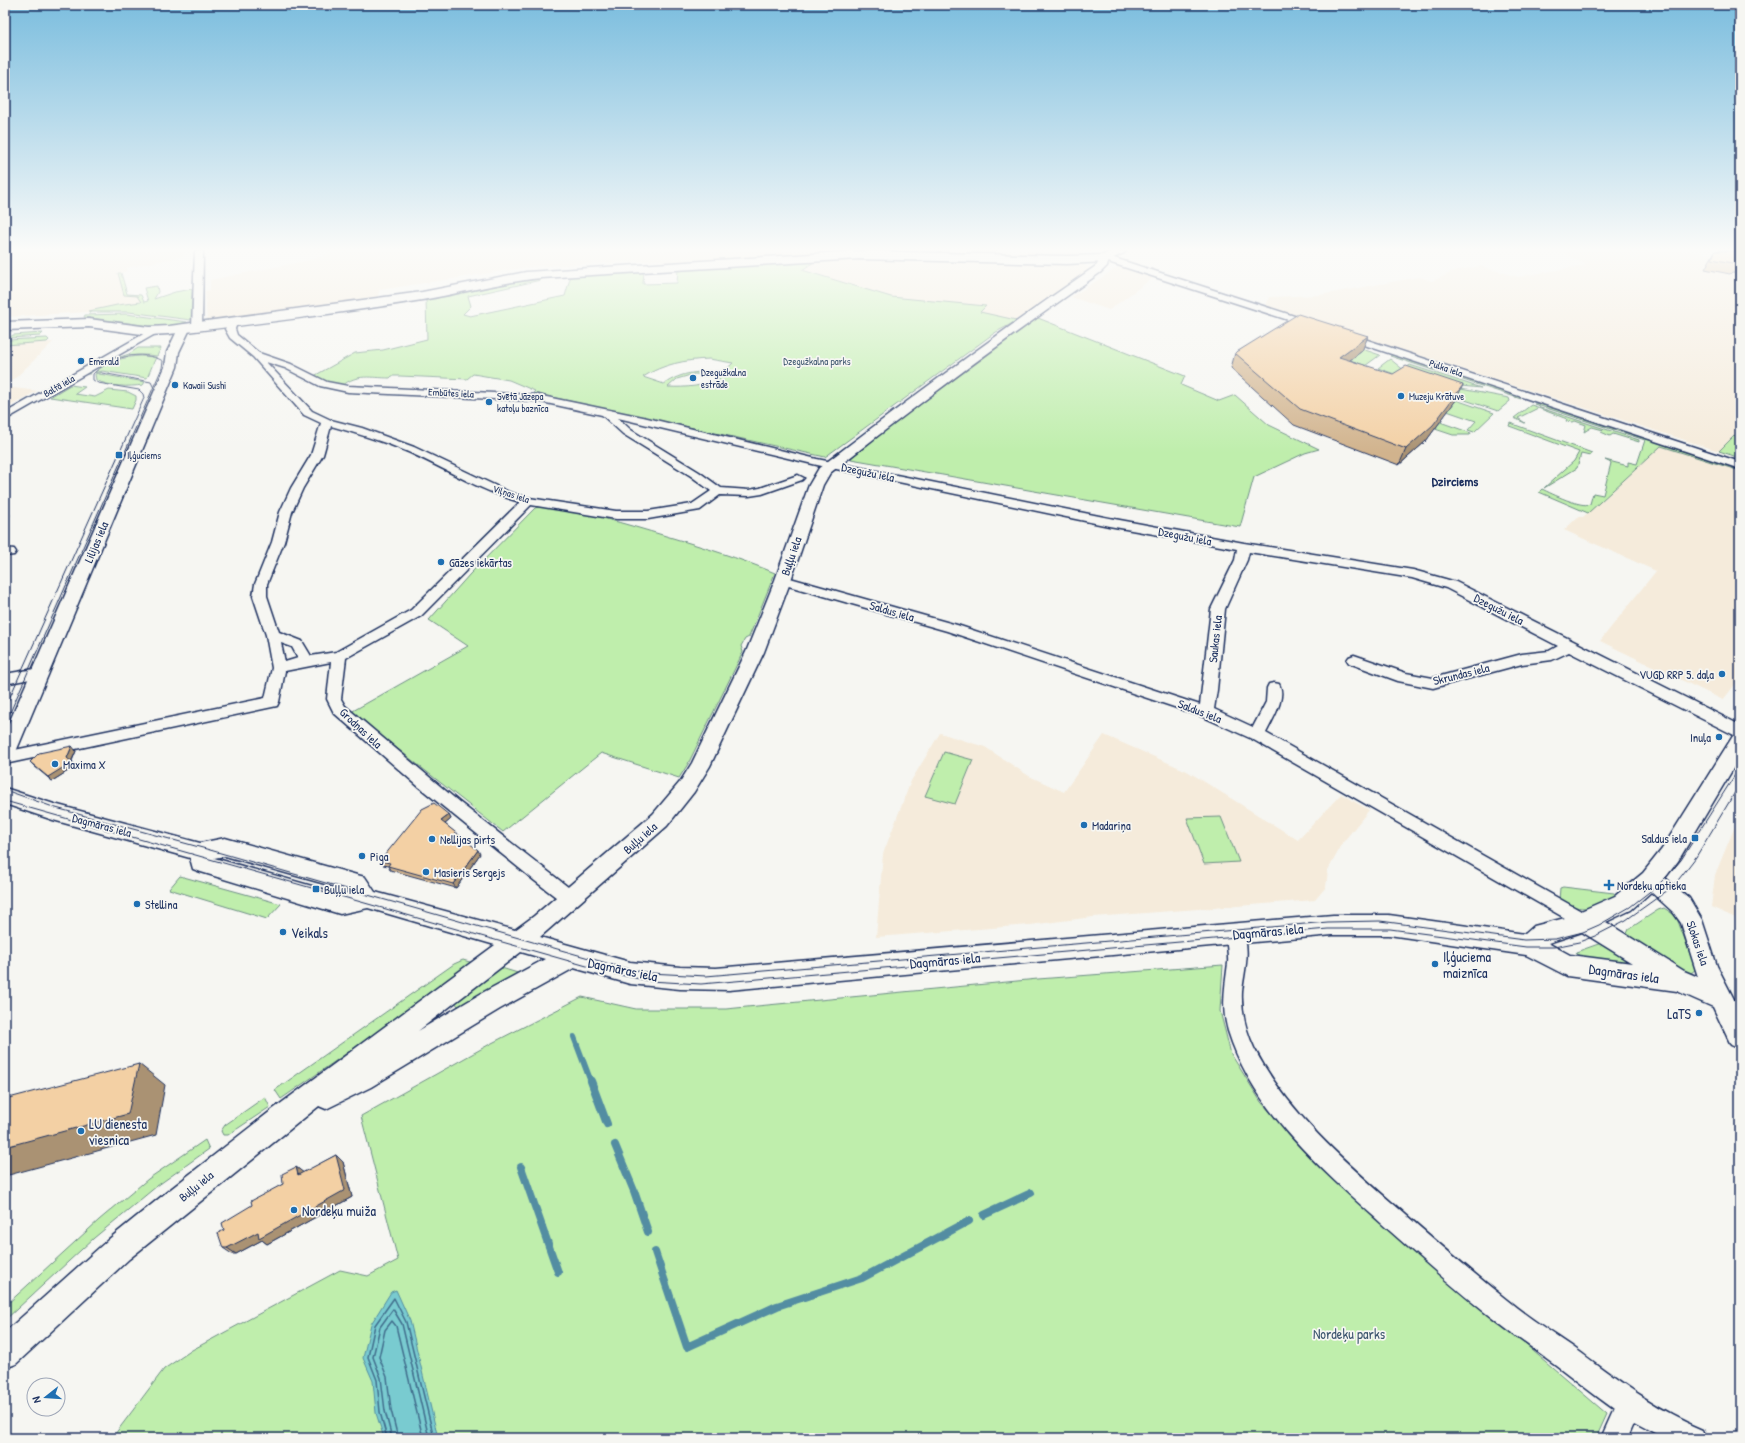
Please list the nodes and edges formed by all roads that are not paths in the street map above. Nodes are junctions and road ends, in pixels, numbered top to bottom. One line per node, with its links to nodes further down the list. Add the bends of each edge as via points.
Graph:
1 (193, 318): 10 (street)
2 (265, 318): 7 (main road)
3 (1028, 318): 17 (street, Buļļu iela)
4 (1291, 318): 9 (street)
5 (5, 323): 6 (main road, via 74,319)
6 (88, 323): 8 (main road); 11 (main road)
7 (232, 323): 10 (main road); 13 (street, Embūtes iela, via 230,329 233,336)
8 (5, 326)
9 (1318, 327)
10 (190, 328): 11 (main road); 30 (street, Lilijas iela, via 173,352 171,367)
11 (154, 331): 15 (street, Baltā iela)
12 (1340, 334): 18 (street, Pulka iela)
13 (256, 355): 14 (street, Embūtes iela, via 288,366 333,387 537,398); 16 (street, Viļņas iela, via 297,403 308,413)
14 (604, 412): 17 (street, Dzegužu iela); 20 (street, Embūtes iela, via 627,432)
15 (5, 417)
16 (327, 422): 21 (street, Viļņas iela, via 410,449 490,488); 24 (street, via 317,455 286,512 278,542 261,584 260,596)
17 (831, 464): 22 (street, Dzegužu iela, via 1109,522); 23 (street, Buļļu iela, via 824,470 816,485)
18 (1740, 466)
19 (798, 478): 20 (street, via 750,493)
20 (718, 491): 21 (street, Viļņas iela, via 696,507 648,515 616,514)
21 (528, 501): 26 (street, via 422,608)
22 (1244, 547): 25 (street, Dzegužu iela, via 1433,579 1480,599); 33 (street, Saukas iela, via 1241,560 1218,609)
23 (783, 580): 33 (street, Saldus iela, via 952,628); 41 (street, Buļļu iela, via 755,652 688,787 660,820)
24 (273, 635): 28 (street, via 297,644); 29 (street)
25 (1569, 646): 27 (street, Skrundas iela, via 1552,654 1522,659 1433,683 1393,674); 34 (street, Dzegužu iela)
26 (340, 656): 28 (street); 41 (street, Grodņas iela, via 334,698 339,710 398,762)
27 (1354, 660)
28 (306, 661): 29 (street)
29 (279, 668): 38 (street, via 272,702)
30 (40, 673): 31 (street); 37 (street, Lilijas iela)
31 (5, 679)
32 (1274, 688): 35 (street, via 1273,702)
33 (1206, 712): 35 (street, Saldus iela)
34 (1740, 732)
35 (1257, 735): 42 (street, Saldus iela)
36 (1740, 741): 40 (street, via 1670,855)
37 (5, 754)
38 (5, 758)
39 (5, 796): 44 (street, Dagmāras iela, via 53,812 200,852 201,863 340,904 368,899)
40 (1651, 879): 42 (street, via 1623,903); 48 (street, Slokas iela, via 1681,905 1691,920 1706,968)
41 (571, 899): 44 (street, Buļļu iela)
42 (1584, 921): 45 (street, via 1554,932 1542,933); 47 (street)
43 (1235, 934): 45 (street, Dagmāras iela, via 1372,924); 46 (street, Dagmāras iela, via 701,980 630,973); 52 (street, via 1239,959 1233,992 1237,1030 1260,1078 1275,1100 1344,1174 1420,1242 1508,1316)
44 (518, 941): 46 (street, Dagmāras iela); 50 (street, Buļļu iela)
45 (1530, 945): 47 (street, Dagmāras iela, via 1566,965)
46 (572, 957): 50 (street, via 491,1001 362,1078)
47 (1679, 980): 48 (street, Dagmāras iela)
48 (1720, 998): 49 (street, Slokas iela)
49 (1740, 1037)
50 (281, 1119): 51 (street, Buļļu iela, via 119,1249)
51 (5, 1353)
52 (1629, 1404): 53 (street); 54 (street)
53 (1614, 1438)
54 (1695, 1438)

